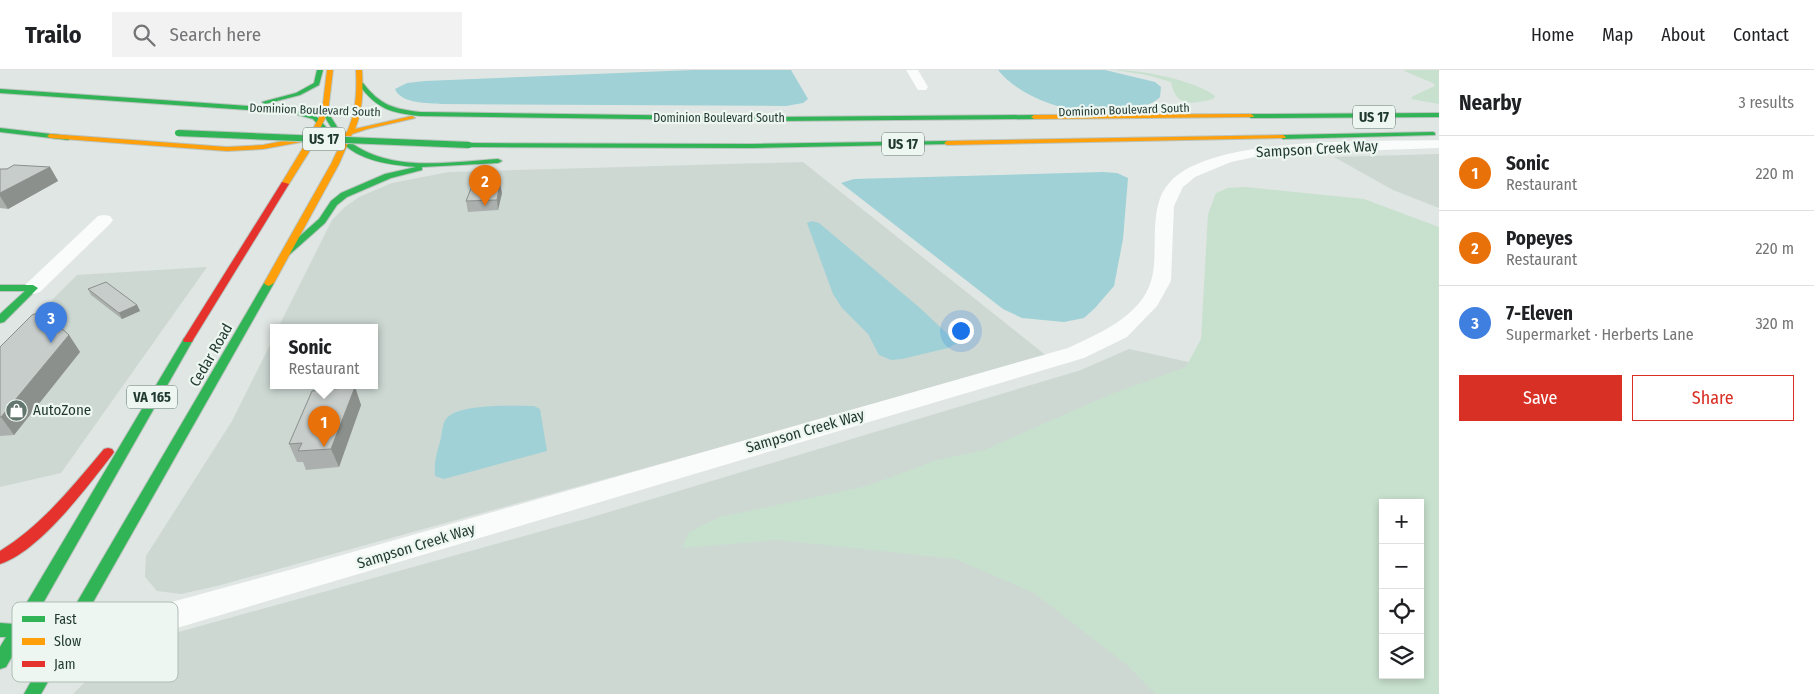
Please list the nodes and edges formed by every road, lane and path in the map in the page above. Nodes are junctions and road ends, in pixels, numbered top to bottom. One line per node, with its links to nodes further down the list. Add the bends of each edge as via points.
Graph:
1 (320, 70): 10 (main road, via 317,84 307,91 270,102)
2 (330, 70): 11 (main road, VA 165)
3 (359, 70): 5 (main road, VA 165)
4 (912, 70): 6 (street)
5 (361, 84): 12 (main road, via 373,102 390,110); 20 (main road, VA 165)
6 (922, 87)
7 (0, 91): 10 (main road)
8 (0, 102): 9 (main road)
9 (18, 104)
10 (222, 106): 11 (main road)
11 (323, 116): 20 (main road); 23 (main road, Cedar Road / VA 165)
12 (506, 116): 14 (main road, via 786,119); 20 (main road, via 415,118)
13 (1439, 116): 14 (main road, Dominion Boulevard South / US 17)
14 (1305, 117): 18 (main road, Dominion Boulevard South / US 17)
15 (274, 122): 16 (main road, Dominion Boulevard South / US 17)
16 (423, 128)
17 (0, 130): 22 (main road)
18 (921, 130)
19 (173, 133): 24 (main road, Dominion Boulevard South / US 17, bridge, via 470,145)
20 (342, 133): 23 (main road); 26 (main road); 29 (main road, via 372,156 424,163); 31 (main road, Cedar Road / VA 165, via 340,153)
21 (1439, 134): 24 (main road, Dominion Boulevard South / US 17)
22 (50, 136): 23 (main road, via 227,149 263,147); 26 (main road, via 129,146)
23 (313, 138): 26 (main road, Cedar Road / VA 165)
24 (1069, 142): 27 (main road, via 897,151)
25 (1439, 144): 39 (street, Sampson Creek Way, via 1276,149 1227,158 1189,174 1176,185 1165,206 1161,281 1147,306 1119,332 1076,353)
26 (303, 156): 35 (main road, Cedar Road / VA 165)
27 (625, 158)
28 (514, 160): 29 (main road)
29 (467, 162): 31 (main road, via 403,172 356,188 334,203 322,221)
30 (104, 220): 33 (street)
31 (286, 254): 38 (main road, Cedar Road / VA 165)
32 (0, 288): 33 (main road)
33 (34, 288): 34 (main road)
34 (0, 320)
35 (148, 405): 36 (main road, via 49,524 34,538); 37 (main road, Cedar Road / VA 165)
36 (0, 558)
37 (36, 602)
38 (85, 602)
39 (178, 614)
40 (12, 643): 41 (main road, Cedar Road / VA 165)
41 (0, 662)
42 (39, 682): 43 (main road, Cedar Road / VA 165)
43 (32, 694)

